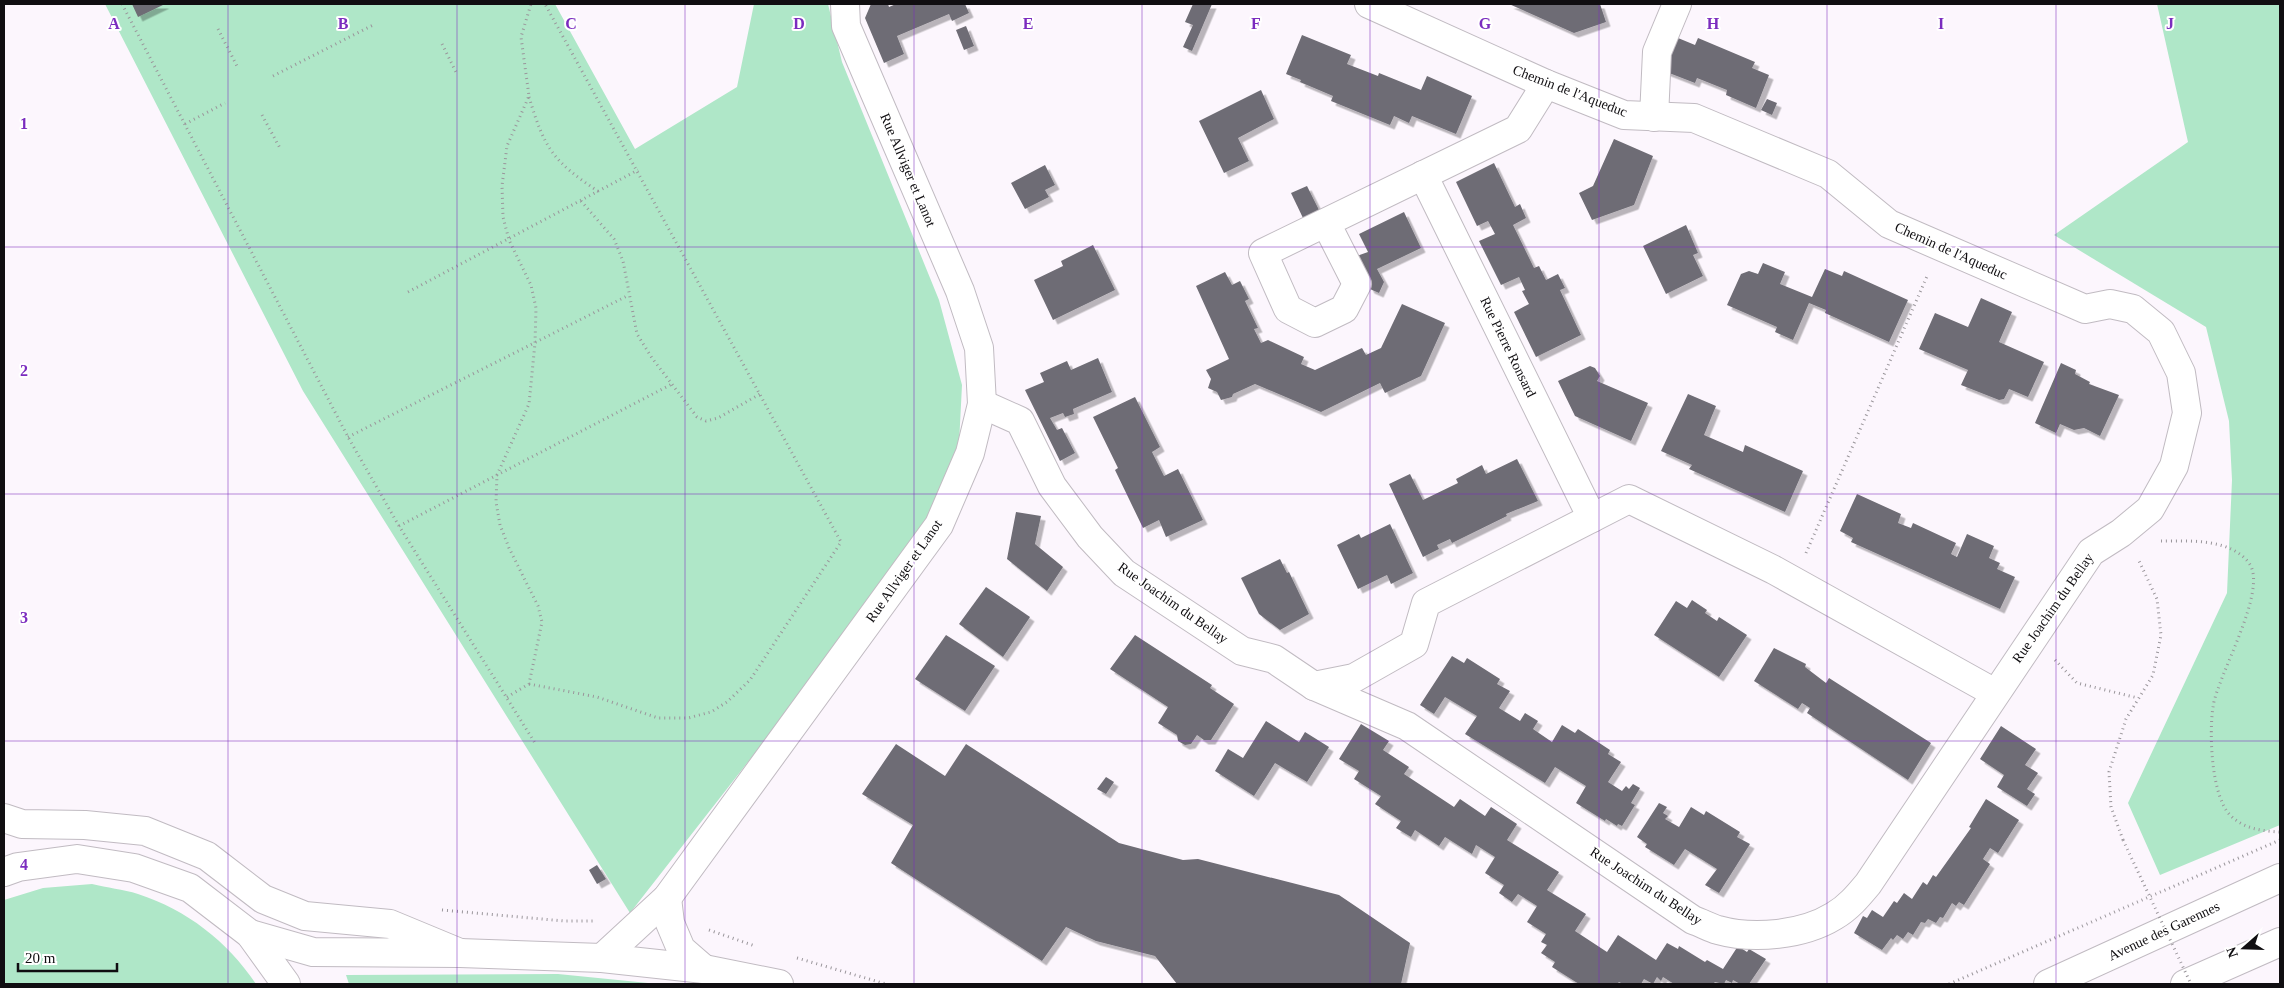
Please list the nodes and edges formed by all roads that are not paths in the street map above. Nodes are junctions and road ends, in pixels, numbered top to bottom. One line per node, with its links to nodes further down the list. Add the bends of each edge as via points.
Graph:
1 (845, 4): 8 (street, Rue Allviger et Lanot, via 846,26 960,291 979,348)
2 (1369, 4): 4 (street, Chemin de l'Aqueduc)
3 (1677, 4): 5 (street, via 1657,52)
4 (1546, 84): 5 (street, Chemin de l'Aqueduc, via 1624,115); 6 (street, via 1518,129)
5 (1654, 116): 10 (street, Chemin de l'Aqueduc, via 1694,118 1828,174 1890,224 2084,309 2110,304 2133,309 2162,332 2181,373 2187,413 2174,466 2150,508)
6 (1423, 176): 7 (street); 9 (street, Rue Pierre Ronsard)
7 (1326, 223)
8 (982, 404): 11 (street, Rue Joachim du Bellay, via 1020,421 1052,486 1090,537 1124,573 1242,651 1274,659); 16 (street, Rue Allviger et Lanot, via 970,452 940,524)
9 (1592, 518): 11 (street, via 1426,603 1414,644 1354,678); 12 (street, via 1629,499 1794,581)
10 (2121, 533): 12 (street, Rue Joachim du Bellay, via 2091,552)
11 (1314, 686): 12 (street, Rue Joachim du Bellay, via 1407,726 1694,920 1719,930 1764,935 1811,925 1834,916 1853,901 1868,884)
12 (1995, 694)
13 (4, 818): 19 (street, via 22,824 85,825 145,831 207,856 262,899 305,916 390,924)
14 (8, 866): 17 (street, via 77,858 134,868 190,888)
15 (2280, 878): 24 (street, Avenue des Garennes)
16 (667, 898): 20 (street, Rue Allviger et Lanot); 21 (street, via 670,923 681,949)
17 (250, 934): 19 (street, via 313,952); 22 (street)
18 (2280, 942): 25 (street)
19 (460, 953): 20 (street)
20 (602, 958): 21 (street)
21 (704, 969): 23 (street)
22 (286, 984)
23 (779, 984)
24 (2048, 984)
25 (2185, 984)

